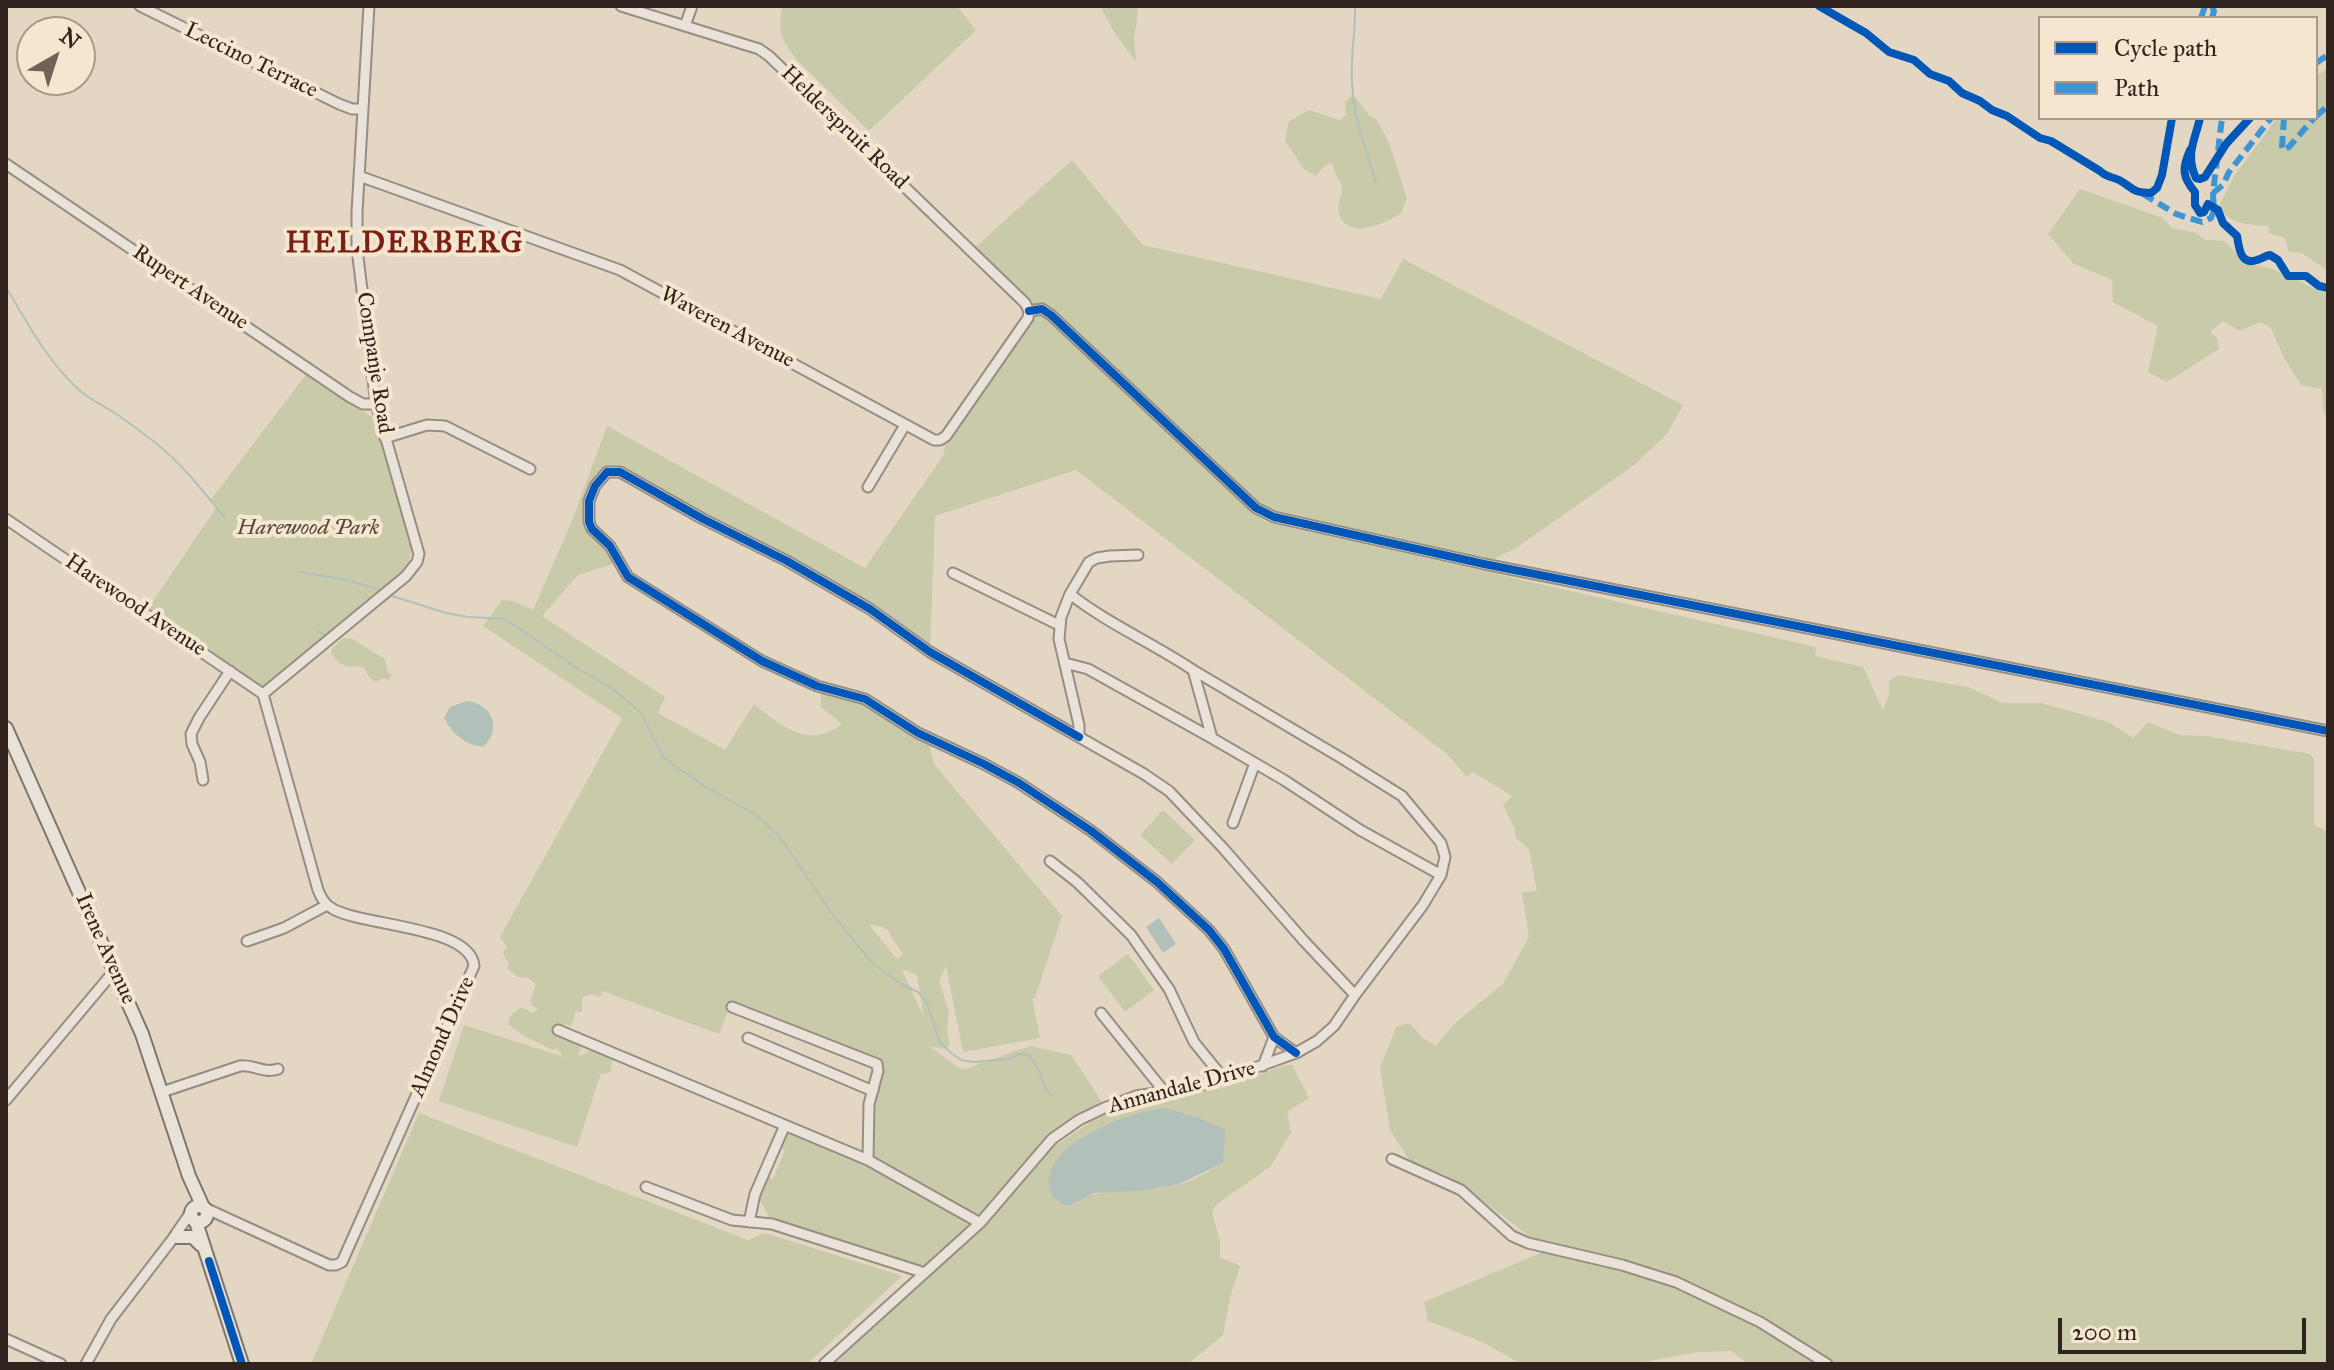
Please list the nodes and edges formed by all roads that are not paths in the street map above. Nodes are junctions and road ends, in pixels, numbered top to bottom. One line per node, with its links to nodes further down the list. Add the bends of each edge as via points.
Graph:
1 (140, 6): 6 (street, Leccino Terrace, via 339,104)
2 (369, 6): 6 (street, Companje Road)
3 (621, 6): 5 (street, Helderspruit Road)
4 (692, 6): 5 (street)
5 (685, 26): 9 (street, Helderspruit Road, via 769,56)
6 (363, 109): 8 (street, Companje Road)
7 (6, 164): 10 (street, Rupert Avenue, via 350,397)
8 (359, 176): 10 (street, Companje Road, via 357,249); 11 (street, Waveren Avenue, via 620,270)
9 (1029, 311): 11 (street, Waveren Avenue, via 946,436 934,440); 25 (street, via 1042,309 1051,315 1256,508 1274,517 1484,564)
10 (376, 404): 12 (street, Companje Road)
11 (905, 425): 14 (street)
12 (385, 438): 13 (street, via 427,425 445,426); 23 (street, Companje Road, via 418,546 417,562)
13 (530, 469)
14 (868, 487)
15 (6, 519): 22 (street, Harewood Avenue)
16 (1138, 555): 18 (street, via 1093,559)
17 (953, 573): 19 (street)
18 (1070, 594): 19 (street); 21 (street)
19 (1059, 625): 20 (street)
20 (1065, 663): 26 (street); 27 (street, via 1088,669)
21 (1193, 670): 27 (street); 33 (street, Annandale Drive, via 1397,792 1438,839 1445,862)
22 (230, 671): 23 (street, Harewood Avenue); 30 (street, via 191,734)
23 (263, 694): 34 (street, via 318,890)
24 (6, 728): 28 (street, Irene Avenue)
25 (2328, 731)
26 (1079, 737): 37 (street, via 1169,791); 41 (street, via 930,652 870,609 620,472 604,474 595,486 589,522 628,577 762,661 817,686 865,699 918,733 1010,778 1090,830 1209,930)
27 (1212, 738): 29 (street)
28 (12, 756): 36 (street, Irene Avenue)
29 (1255, 763): 31 (street); 33 (street)
30 (203, 780)
31 (1233, 823)
32 (1050, 861): 46 (street, via 1131,935 1169,989 1194,1042)
33 (1441, 875): 37 (street, Annandale Drive)
34 (327, 905): 35 (street); 56 (street, Almond Drive, via 441,937 470,952 474,966 342,1262 329,1265 229,1220)
35 (247, 941)
36 (115, 970): 49 (street, Irene Avenue); 50 (street)
37 (1355, 995): 43 (street, Annandale Drive, via 1326,1034)
38 (732, 1007): 48 (street, via 875,1063)
39 (1101, 1013): 47 (street)
40 (558, 1030): 51 (street)
41 (1274, 1037): 43 (street); 44 (street)
42 (748, 1038): 48 (street)
43 (1296, 1053): 44 (street, Annandale Drive)
44 (1263, 1066): 46 (street, Annandale Drive)
45 (278, 1069): 49 (street, via 269,1072 247,1061)
46 (1224, 1079): 47 (street, Annandale Drive)
47 (1163, 1090): 59 (street, Annandale Drive, via 1104,1108 1066,1128)
48 (873, 1091): 53 (street)
49 (162, 1092): 56 (street, Irene Avenue)
50 (6, 1100)
51 (785, 1125): 53 (street); 55 (street)
52 (1392, 1159): 69 (street, via 1461,1190 1512,1236 1676,1282 1760,1322)
53 (868, 1160): 59 (street)
54 (646, 1187): 57 (street)
55 (754, 1204): 57 (street); 58 (street)
56 (199, 1214): 60 (street); 61 (street, Irene Avenue); 62 (street, Irene Avenue)
57 (749, 1222): 58 (street)
58 (764, 1223): 63 (street)
59 (980, 1223): 63 (street, Annandale Drive)
60 (174, 1239): 61 (street, via 193,1237); 66 (street, via 111,1319)
61 (203, 1248): 62 (street, Irene Avenue)
62 (209, 1261): 67 (street, Irene Avenue)
63 (925, 1273): 68 (street, Annandale Drive)
64 (6, 1339): 65 (street)
65 (61, 1364)
66 (86, 1364)
67 (242, 1364)
68 (824, 1364)
69 (1827, 1364)

